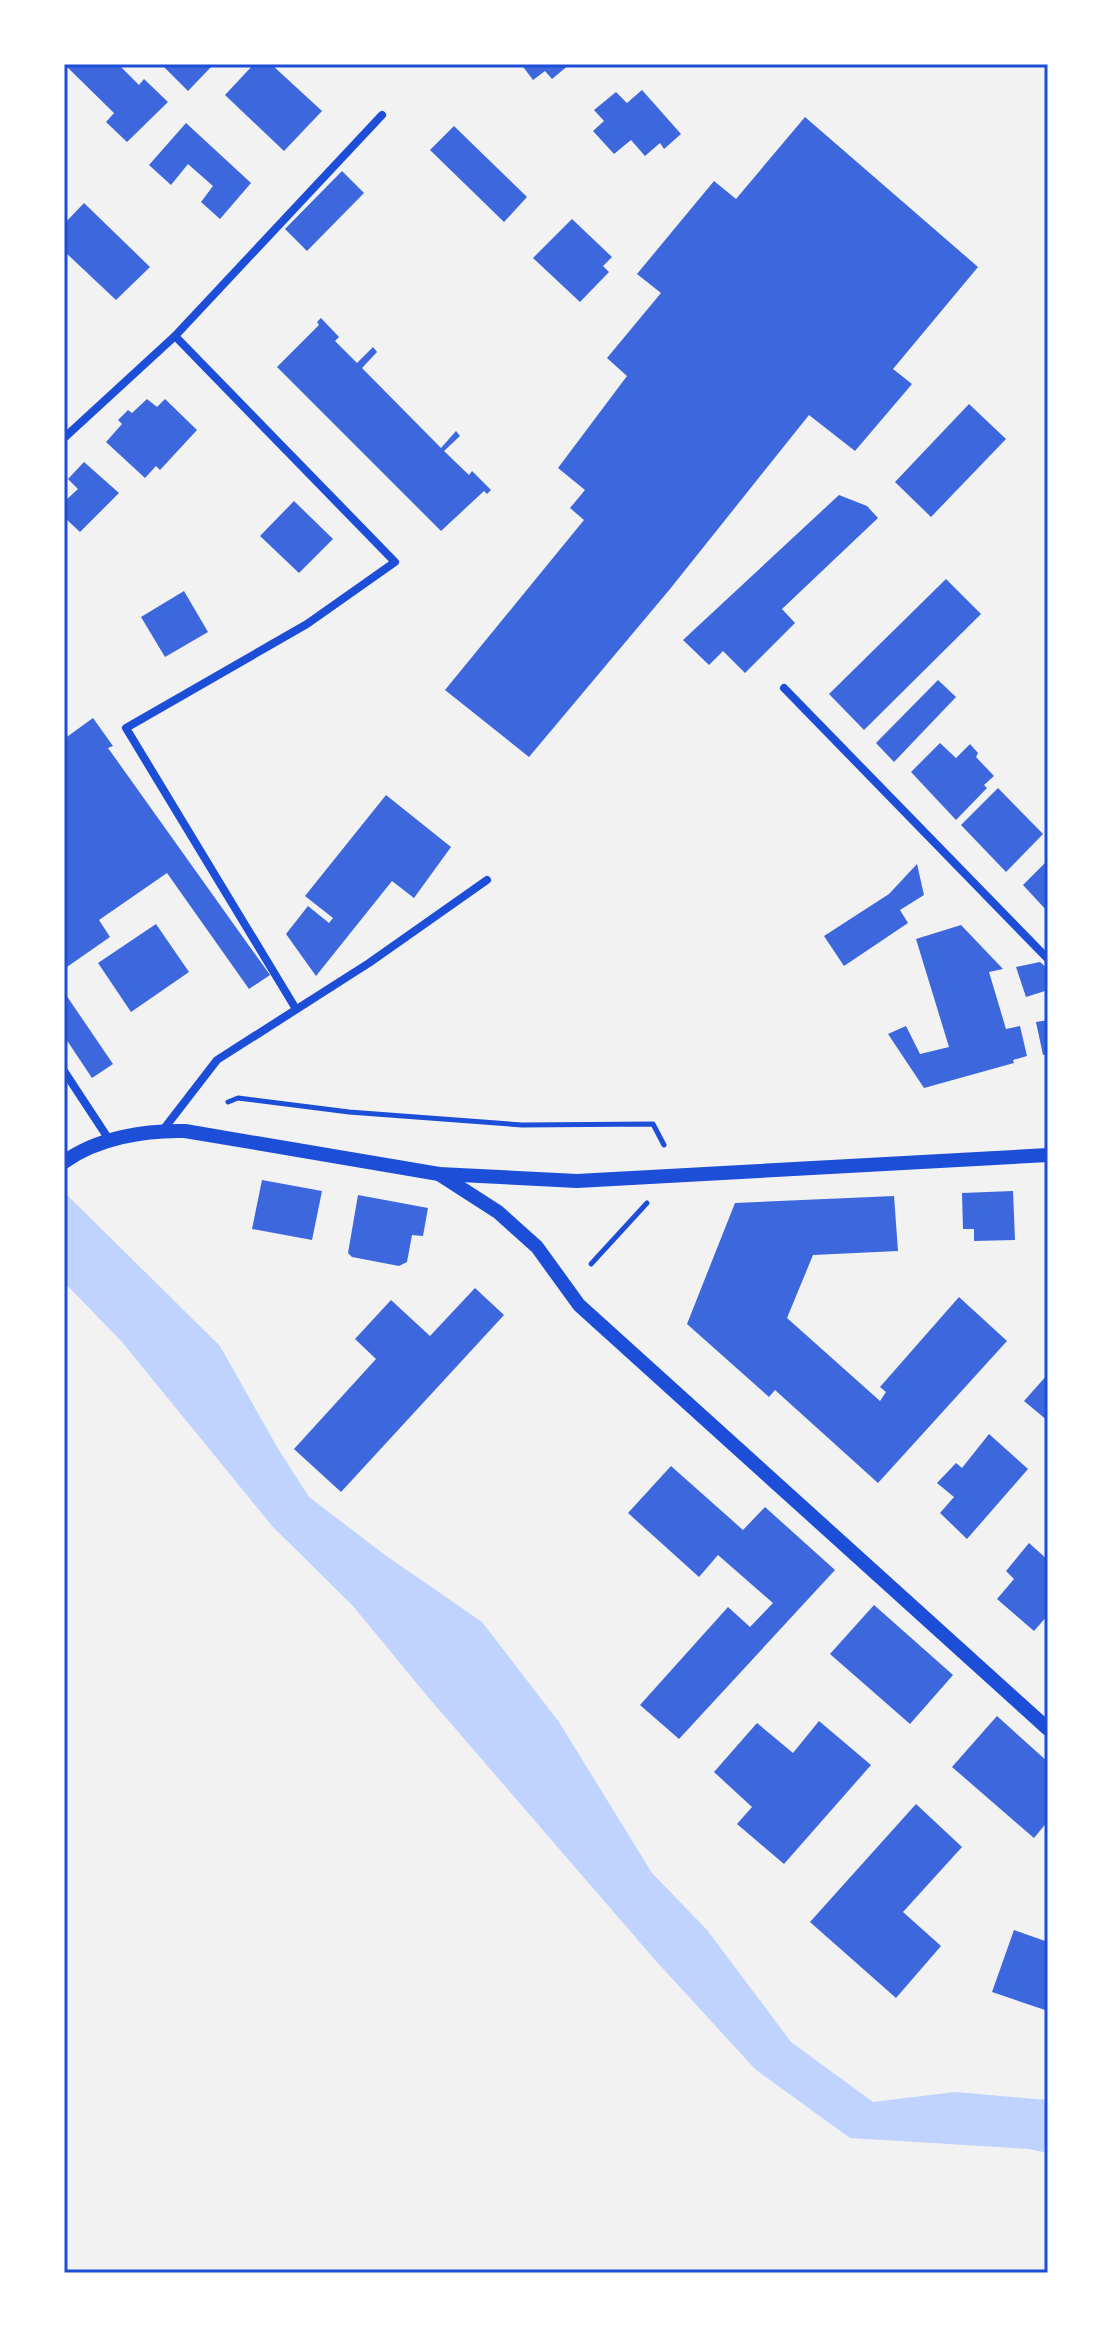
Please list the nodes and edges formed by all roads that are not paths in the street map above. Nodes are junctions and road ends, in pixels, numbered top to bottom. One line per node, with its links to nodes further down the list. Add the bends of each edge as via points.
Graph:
1 (382, 115): 2 (street)
2 (175, 336): 3 (street); 7 (street, via 395,562 307,624 126,728)
3 (64, 438)
4 (784, 688): 6 (street)
5 (487, 880): 7 (street)
6 (1048, 959)
7 (296, 1009): 9 (street, via 217,1060)
8 (64, 1071): 10 (street)
9 (163, 1130): 10 (street); 13 (street)
10 (110, 1141): 12 (street)
11 (1048, 1155): 13 (street, via 577,1181)
12 (66, 1161)
13 (439, 1174): 14 (street, via 498,1212 537,1247 579,1305)
14 (1048, 1729)

